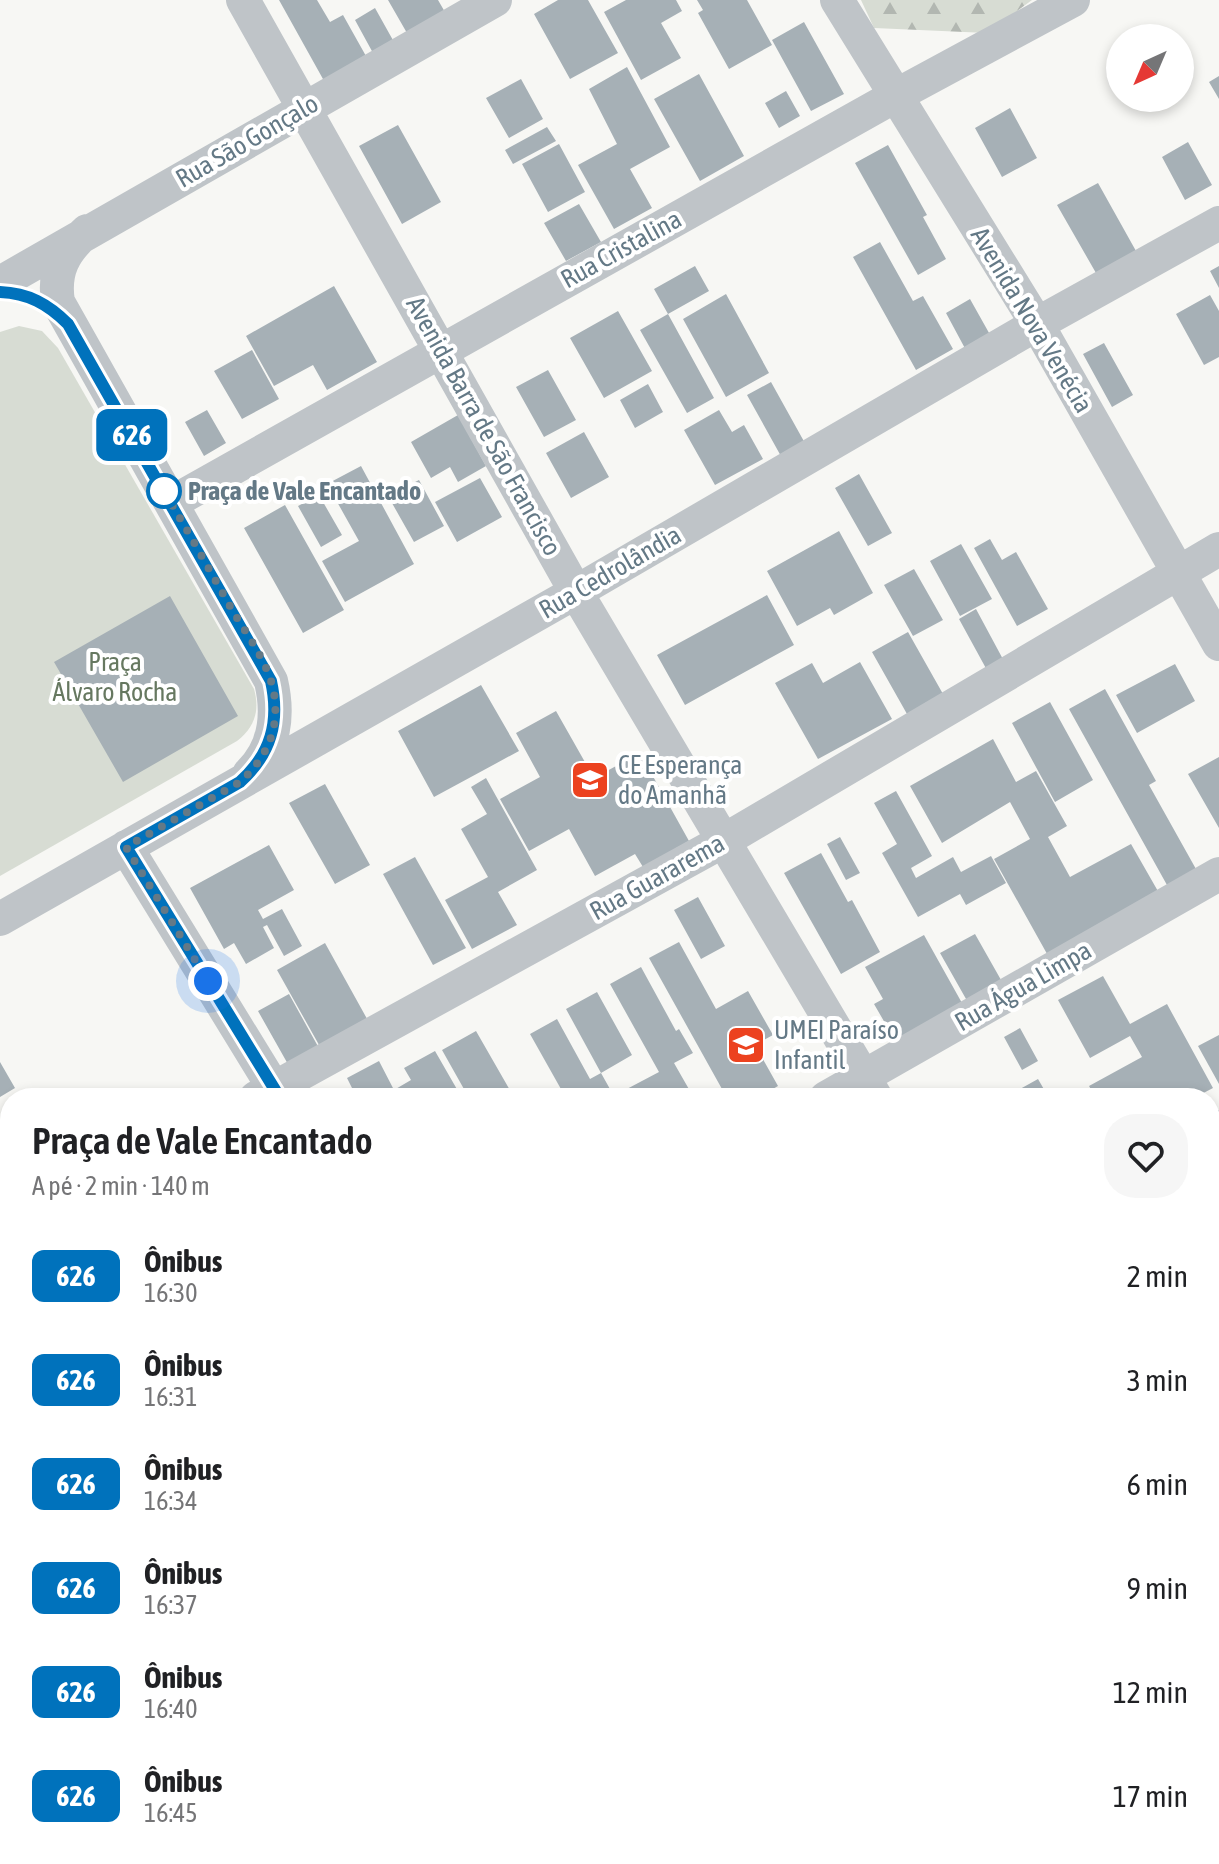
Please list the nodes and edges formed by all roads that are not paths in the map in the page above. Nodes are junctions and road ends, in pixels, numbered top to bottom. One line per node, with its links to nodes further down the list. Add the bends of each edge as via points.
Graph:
1 (243, 0): 6 (street, Avenida Barra de São Francisco)
2 (495, 0): 6 (street, Rua São Gonçalo)
3 (837, 0): 5 (street, Avenida Nova Venécia)
4 (1073, 0): 5 (street, Rua Cristalina)
5 (897, 95): 11 (street, Avenida Nova Venécia); 13 (street, Rua Cristalina)
6 (305, 108): 8 (street, Rua São Gonçalo); 13 (street, Avenida Barra de São Francisco)
7 (1219, 223): 11 (street, Rua Cedrolândia)
8 (87, 231): 9 (street, Rua São Gonçalo); 12 (street, via 68,250 57,274 58,302)
9 (0, 283)
10 (0, 292): 12 (street, via 39,300 61,317)
11 (1037, 324): 16 (street, Avenida Nova Venécia); 17 (street, Rua Cedrolândia)
12 (77, 340): 14 (street)
13 (441, 350): 14 (street, Rua Cristalina); 17 (street, Avenida Barra de São Francisco)
14 (171, 503): 19 (street, via 271,681 276,709 272,738 254,770)
15 (1219, 549): 16 (street, Rua Guararema)
16 (1178, 573): 18 (street, Avenida Nova Venécia); 20 (street, Rua Guararema)
17 (576, 592): 19 (street, Rua Cedrolândia); 20 (street, Avenida Barra de São Francisco)
18 (1219, 644)
19 (240, 782): 21 (street, Rua Cedrolândia)
20 (725, 840): 24 (street, Avenida Barra de São Francisco); 26 (street, Rua Guararema)
21 (126, 847): 23 (street, Rua Cedrolândia); 25 (street)
22 (1219, 874): 24 (street, Rua Água Limpa)
23 (0, 919)
24 (870, 1087)
25 (267, 1088)
26 (281, 1088)

